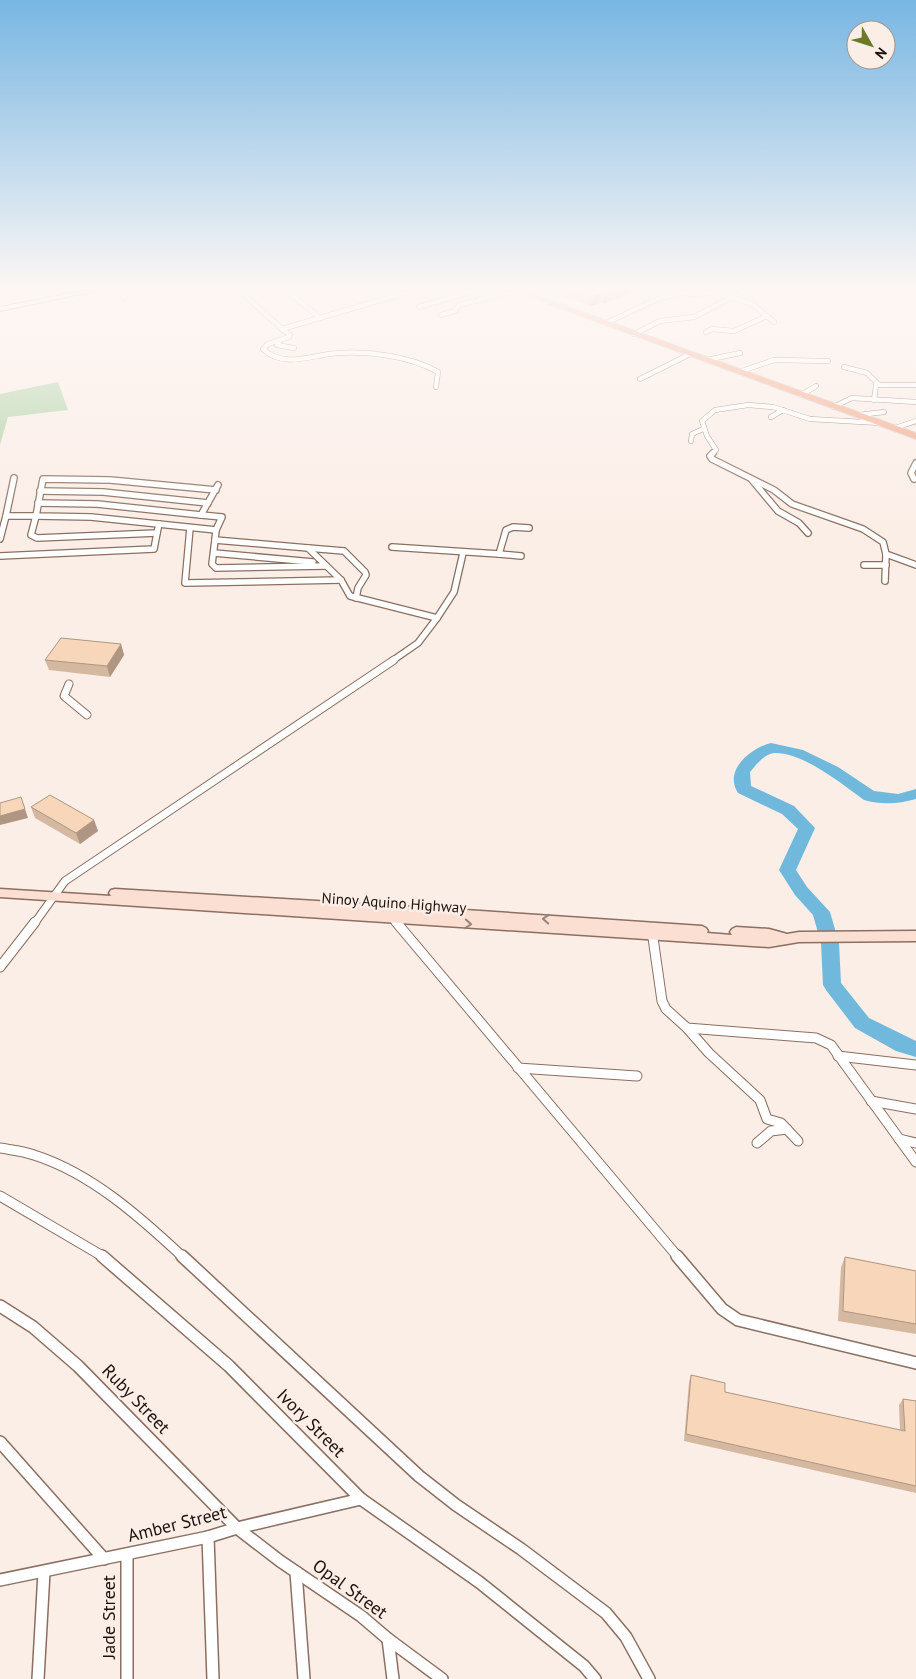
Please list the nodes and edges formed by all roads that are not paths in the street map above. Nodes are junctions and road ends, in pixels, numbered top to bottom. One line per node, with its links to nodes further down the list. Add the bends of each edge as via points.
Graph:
1 (431, 368): 11 (street, via 438,372)
2 (662, 368): 7 (street)
3 (729, 368): 6 (highway)
4 (750, 368): 6 (street)
5 (846, 368): 8 (street, via 867,373)
6 (739, 372): 12 (highway)
7 (640, 380)
8 (879, 385): 10 (street); 13 (street, via 875,387)
9 (816, 386): 12 (street)
10 (916, 386)
11 (436, 387)
12 (801, 395): 15 (highway)
13 (874, 400): 14 (street); 15 (street, via 852,398)
14 (916, 402)
15 (833, 406): 18 (highway)
16 (783, 410): 19 (street); 21 (street, via 810,419); 23 (street, via 748,405 727,407 707,415 702,421)
17 (884, 412): 18 (street)
18 (859, 415): 21 (highway)
19 (771, 417)
20 (916, 421): 22 (street)
21 (880, 423): 22 (highway)
22 (895, 428): 24 (highway)
23 (703, 429): 25 (street, via 692,434); 28 (street, via 716,450 710,456 712,459)
24 (916, 436)
25 (691, 440)
26 (916, 463): 29 (street, via 911,473)
27 (14, 478): 34 (street)
28 (751, 479): 41 (street, via 778,511 799,523); 49 (street, via 776,491 791,504 872,535 883,542)
29 (914, 479)
30 (40, 491): 31 (street); 32 (street, via 103,492); 32 (street, via 43,477 217,488)
31 (38, 503): 33 (street, via 97,504); 35 (street)
32 (208, 503): 33 (street)
33 (201, 515): 39 (street, via 222,517)
34 (6, 516): 35 (street); 42 (street)
35 (36, 516): 36 (street, via 92,517); 40 (street, via 31,535 35,538)
36 (159, 524): 37 (street); 40 (street)
37 (190, 528): 39 (street); 57 (street, via 185,583)
38 (528, 528): 48 (street, via 506,530)
39 (216, 530): 43 (street)
40 (157, 533): 50 (street, via 154,549)
41 (808, 534)
42 (0, 539)
43 (215, 540): 45 (street); 46 (street)
44 (392, 546): 47 (street)
45 (308, 548): 52 (street); 58 (street, via 346,552 366,573)
46 (214, 553): 52 (street); 52 (street, via 212,564 216,568)
47 (463, 553): 48 (street); 60 (street, via 452,597)
48 (499, 554): 51 (street)
49 (886, 554): 53 (street); 55 (street)
50 (0, 556)
51 (521, 556)
52 (324, 564): 57 (street)
53 (915, 564)
54 (864, 565): 55 (street)
55 (886, 565): 56 (street)
56 (885, 581)
57 (343, 583): 58 (street); 59 (street, via 348,595)
58 (358, 588): 59 (street)
59 (356, 598): 60 (street)
60 (437, 618): 66 (street, via 418,643 72,876)
61 (69, 684): 62 (street, via 64,696)
62 (87, 715)
63 (0, 886): 64 (main road, Ninoy Aquino Highway)
64 (29, 891): 65 (main road, Ninoy Aquino Highway); 66 (main road, Ninoy Aquino Highway)
65 (0, 893)
66 (54, 893): 67 (main road, Ninoy Aquino Highway); 72 (street)
67 (375, 913): 68 (main road, Ninoy Aquino Highway); 69 (main road, Ninoy Aquino Highway)
68 (439, 917): 69 (main road, Ninoy Aquino Highway); 70 (main road, Ninoy Aquino Highway)
69 (392, 919): 76 (street)
70 (652, 931): 71 (main road, Ninoy Aquino Highway, via 769,942 799,937); 73 (street, via 662,1001 666,1009)
71 (916, 936)
72 (0, 967)
73 (687, 1028): 74 (street, via 816,1038 831,1046); 80 (street, via 760,1100 767,1119 782,1123)
74 (838, 1056): 75 (street); 78 (street)
75 (916, 1065)
76 (518, 1068): 77 (street); 89 (street, via 722,1308 738,1320)
77 (638, 1076)
78 (872, 1101): 79 (street); 81 (street)
79 (916, 1108)
80 (787, 1129): 82 (street); 84 (street, via 771,1131)
81 (899, 1139): 83 (street); 86 (street)
82 (798, 1141)
83 (916, 1142)
84 (757, 1143)
85 (0, 1148): 107 (street, via 35,1155 59,1165 125,1207 419,1476 606,1613 626,1636)
86 (916, 1162)
87 (0, 1196): 91 (street, Ivory Street, via 110,1261 229,1366)
88 (0, 1306): 92 (street, Ruby Street, via 33,1327 84,1371)
89 (916, 1363)
90 (0, 1442): 95 (street)
91 (361, 1499): 92 (street, Amber Street); 106 (street, Ivory Street, via 478,1582 584,1666)
92 (237, 1528): 93 (street, Amber Street); 97 (street, Opal Street)
93 (208, 1537): 94 (street, Amber Street); 102 (street)
94 (127, 1554): 95 (street, Amber Street); 101 (street, Jade Street)
95 (104, 1559): 96 (street, Amber Street)
96 (44, 1572): 98 (street, Amber Street); 100 (street)
97 (296, 1572): 99 (street, Opal Street, via 361,1616); 103 (street)
98 (0, 1580)
99 (388, 1639): 104 (street); 105 (street, Opal Street)
100 (38, 1679)
101 (127, 1679)
102 (213, 1679)
103 (304, 1679)
104 (393, 1679)
105 (442, 1679)
106 (594, 1679)
107 (649, 1679)

